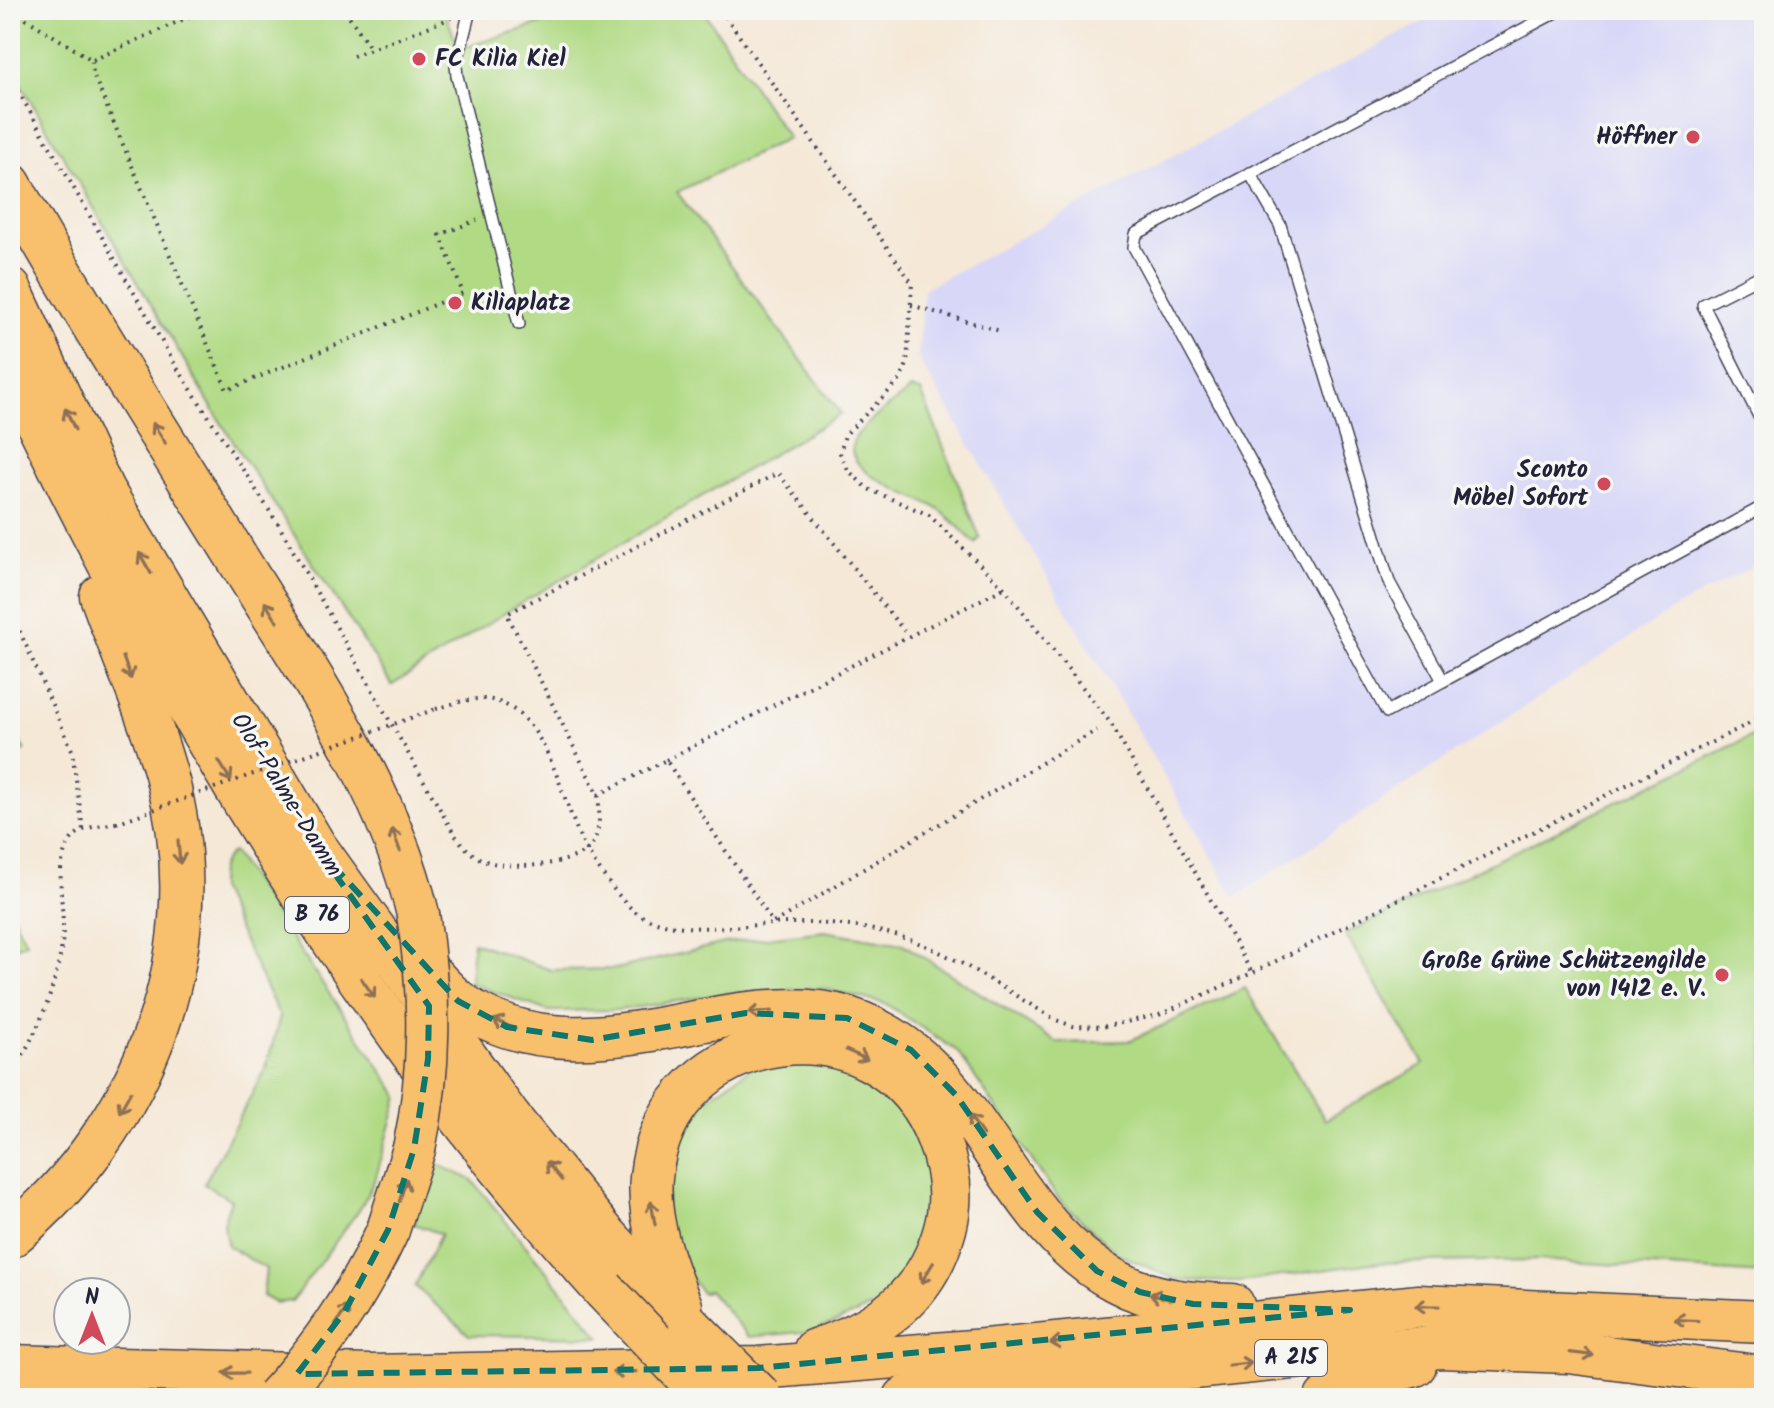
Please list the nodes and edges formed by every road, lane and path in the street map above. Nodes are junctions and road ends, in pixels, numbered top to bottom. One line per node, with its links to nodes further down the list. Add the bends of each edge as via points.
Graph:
1 (12, 10): 9 (path)
2 (204, 10): 9 (path)
3 (345, 10): 7 (path)
4 (721, 10): 16 (path, via 912,283)
5 (1560, 10): 11 (lane)
6 (469, 11): 7 (path); 13 (lane, via 456,66)
7 (371, 49): 8 (path)
8 (353, 56)
9 (92, 60): 13 (path, via 93,74 227,390 463,293 440,235)
10 (10, 77): 35 (path, via 169,354 286,537 454,834 478,858 499,866 541,864)
11 (1250, 173): 26 (lane, via 1280,225 1389,582); 26 (lane, via 1136,234 1134,247 1387,712)
12 (10, 184): 47 (highway, one-way to 12, bridge, via 345,1311 388,1230 414,1149 429,1033 418,914 382,803 329,704 79,307)
13 (492, 213): 17 (lane)
14 (1764, 274): 20 (lane, via 1703,305)
15 (10, 289): 34 (highway, Olof-Palme-Damm / B 76, one-way to 15, via 103,490)
16 (911, 305): 18 (path); 23 (path, via 901,379 845,435 840,453 848,470 868,489 929,515)
17 (519, 324)
18 (1000, 331)
19 (10, 366): 21 (highway, Olof-Palme-Damm / B 76)
20 (1764, 426)
21 (43, 437): 39 (highway, one-way to 39, via 166,775 179,844 180,911 176,960 157,1031 126,1102 84,1164); 48 (highway, Olof-Palme-Damm / B 76, one-way to 48, bridge, via 112,574 253,818 460,1119 604,1290)
22 (1764, 506): 26 (lane)
23 (1004, 588): 31 (path); 37 (path, via 1110,722)
24 (10, 609): 33 (path, via 72,750)
25 (904, 631): 32 (path, via 778,473 507,614)
26 (1443, 681)
27 (10, 706): 29 (path)
28 (1764, 716): 37 (path)
29 (18, 720)
30 (1097, 730): 36 (path)
31 (666, 760): 32 (path); 36 (path)
32 (598, 795): 35 (path, via 598,827)
33 (83, 830): 35 (path, bridge, via 116,823 463,700 493,700 523,718 559,779); 38 (path, via 68,845 61,868 65,912 56,974 35,1035)
34 (315, 846): 40 (highway, Olof-Palme-Damm / B 76, one-way to 34, via 509,1117); 41 (highway, one-way to 34, via 1193,1304 1140,1292 1097,1271 1037,1212 956,1095 911,1050 847,1018 819,1012 746,1013 592,1040 552,1038 507,1027 458,1001)
35 (587, 851): 36 (path, via 633,910 646,917 723,928)
36 (773, 923): 37 (path, via 860,926 922,942 1073,1026 1102,1027 1159,1015)
37 (1252, 973)
38 (10, 1075)
39 (10, 1237)
40 (673, 1301): 46 (highway, Olof-Palme-Damm / B 76, bridge); 46 (highway, one-way to 46, via 651,1179 660,1137 693,1085 751,1050 803,1043 853,1053 900,1083 932,1123 948,1171 947,1223 930,1270 915,1293 872,1328)
41 (1350, 1310): 42 (highway, A 215, one-way to 41, via 1535,1309); 46 (highway, A 215, one-way to 46, via 985,1350)
42 (1764, 1322)
43 (1505, 1347): 45 (highway, one-way to 45); 49 (highway, A 215, one-way to 43, via 1302,1357); 50 (highway, via 1389,1370)
44 (10, 1366): 46 (highway, A 215, one-way to 44)
45 (1764, 1377)
46 (760, 1383)
47 (276, 1398)
48 (707, 1398)
49 (905, 1398)
50 (1326, 1398)

